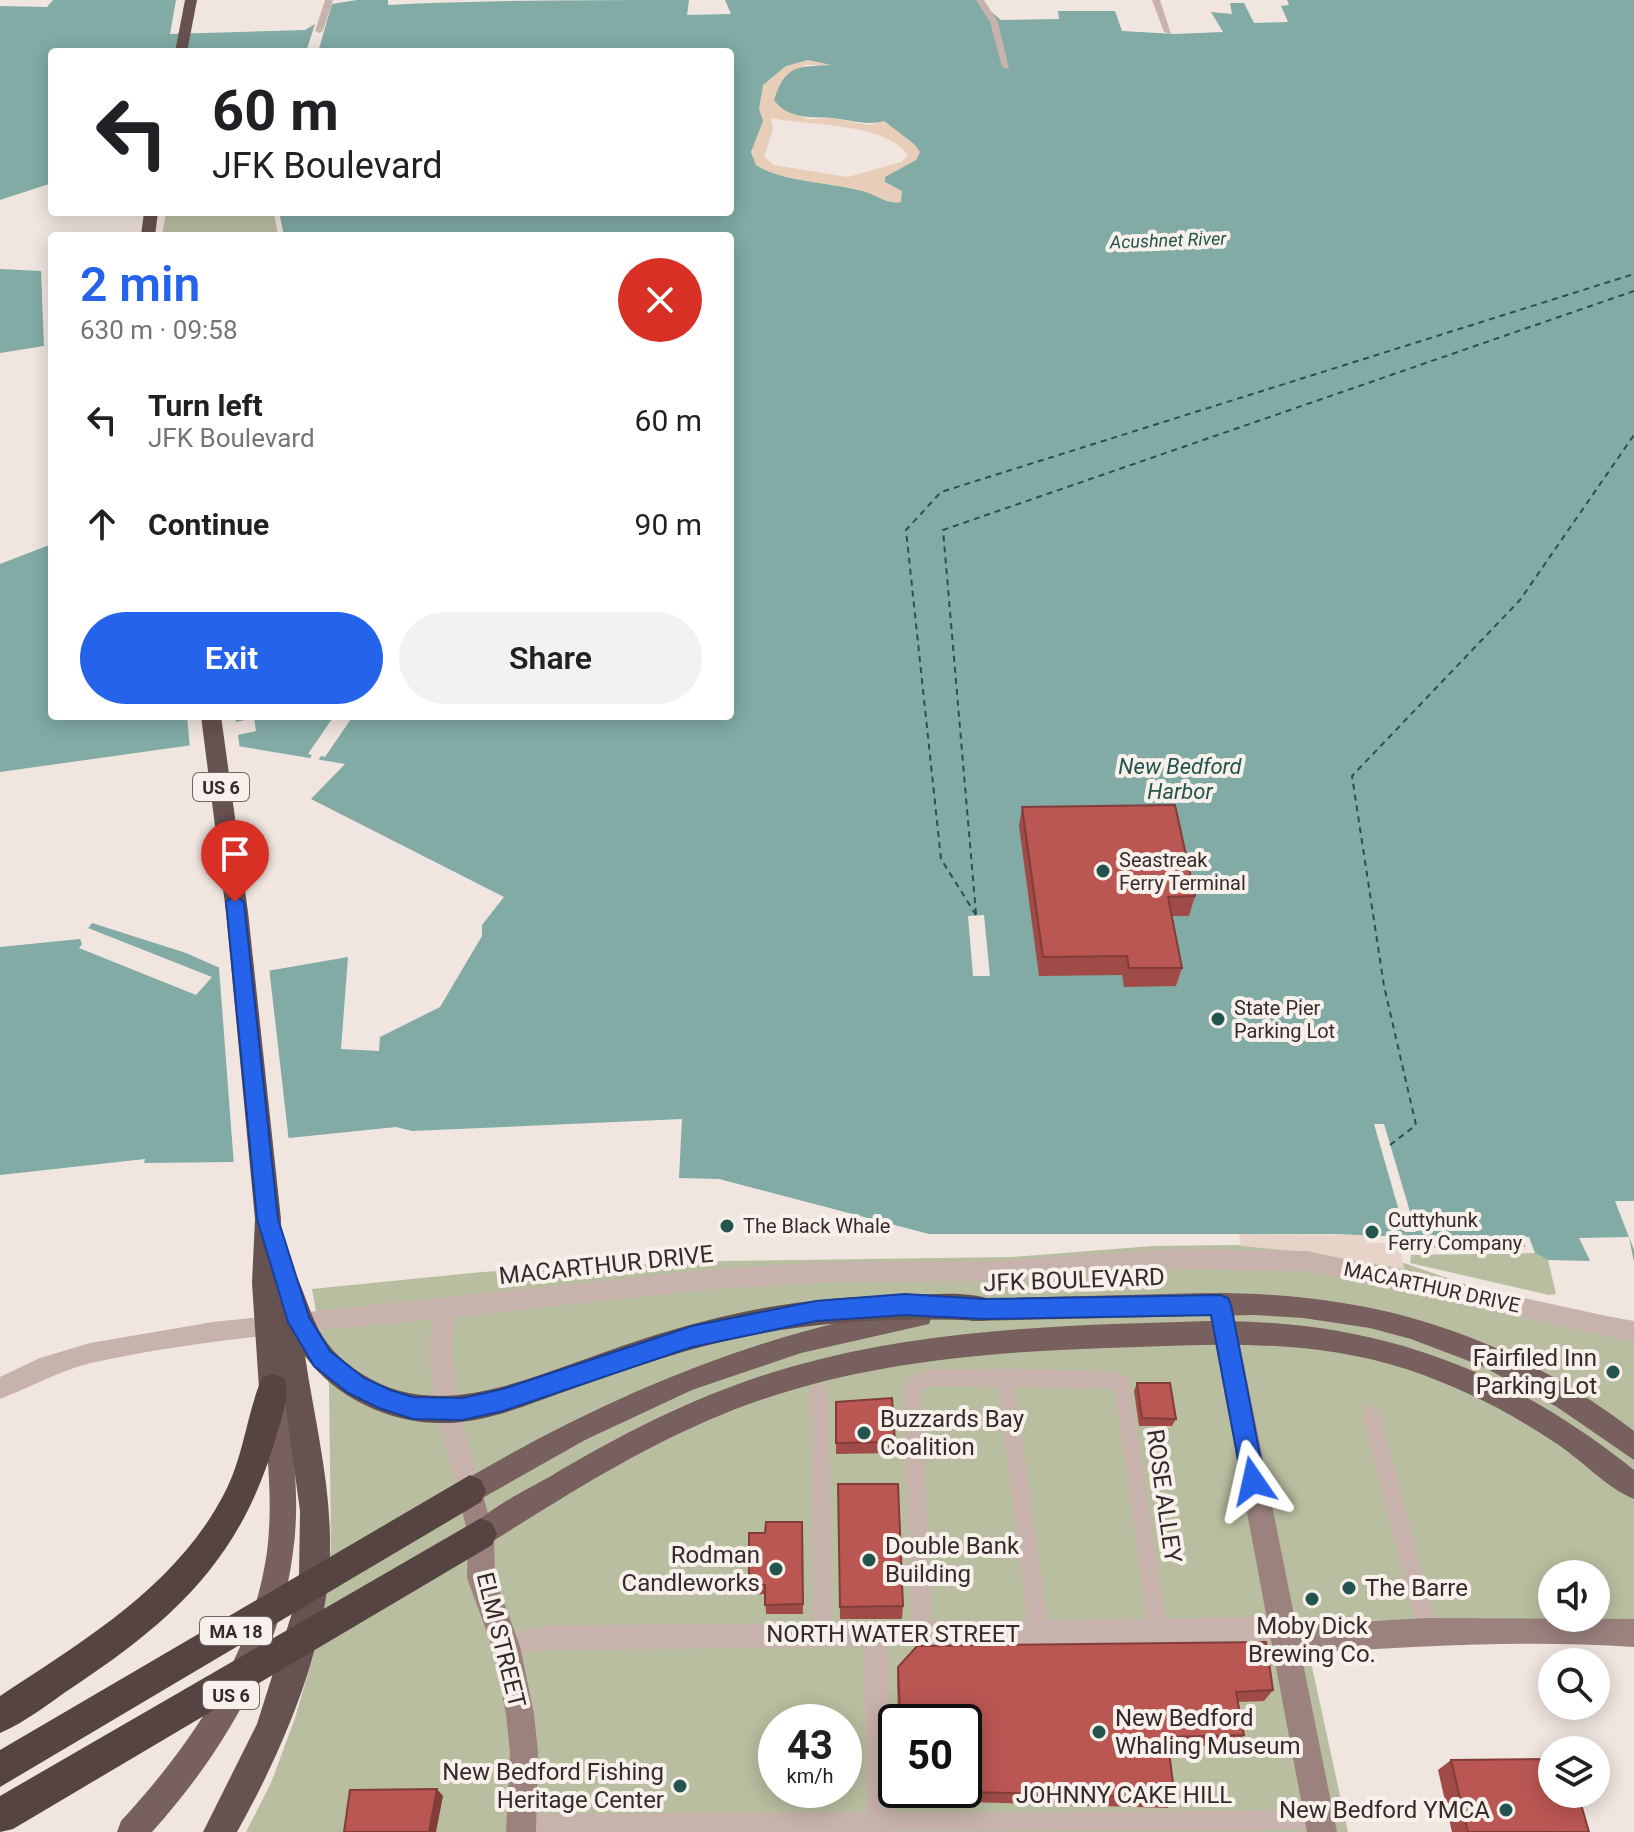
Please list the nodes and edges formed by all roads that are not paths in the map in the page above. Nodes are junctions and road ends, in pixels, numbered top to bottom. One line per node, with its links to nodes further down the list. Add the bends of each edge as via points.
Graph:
1 (191, 0): 7 (highway)
2 (329, 0): 5 (street)
3 (980, 0): 8 (street, via 994,22)
4 (1156, 0): 6 (street)
5 (319, 31)
6 (1168, 32)
7 (182, 48)
8 (1006, 67)
9 (212, 720): 10 (highway, US 6)
10 (268, 1219): 11 (highway, US 6); 17 (highway, US 6, via 265,1283)
11 (285, 1278): 14 (highway, via 299,1322 322,1359 387,1400 429,1410 482,1406 756,1321 892,1305); 17 (highway, US 6)
12 (1220, 1305): 14 (main road, JFK BOULEVARD); 16 (main road); 22 (main road, JFK BOULEVARD, via 1329,1310 1413,1329 1532,1379)
13 (444, 1309): 15 (street, MACARTHUR DRIVE, via 750,1276 991,1271 1228,1258 1338,1266); 19 (street, MACARTHUR DRIVE, via 142,1342 66,1360); 24 (street, ELM STREET, via 444,1395)
14 (984, 1309): 24 (main road, JFK BOULEVARD, via 876,1323 731,1362 610,1412)
15 (1634, 1332)
16 (1226, 1333): 23 (main road, via 1317,1337 1432,1366 1550,1424); 25 (main road, via 950,1345 789,1379 713,1405 642,1438); 33 (main road)
17 (279, 1375): 35 (highway, via 237,1503 191,1572 145,1617); 38 (main road, US 6, via 283,1480 279,1557 268,1608 237,1683 195,1754); 42 (highway, US 6, via 312,1485 316,1541 309,1600 256,1765)
18 (1005, 1377): 26 (street, ROSE ALLEY, via 1116,1379 1125,1388); 28 (street, via 928,1378 912,1390); 29 (street)
19 (0, 1388)
20 (819, 1391): 31 (street)
21 (1371, 1414): 27 (street)
22 (1634, 1447)
23 (1634, 1486)
24 (470, 1491): 25 (main road, ELM STREET); 36 (highway, MA 18)
25 (481, 1534): 34 (main road, ELM STREET, via 481,1578); 37 (highway, MA 18)
26 (1158, 1631): 29 (street, NORTH WATER STREET); 33 (street, NORTH WATER STREET)
27 (1428, 1632): 30 (main road); 33 (main road)
28 (922, 1633): 29 (street, NORTH WATER STREET); 32 (street, NORTH WATER STREET)
29 (1039, 1633)
30 (1634, 1633)
31 (823, 1634): 32 (street, NORTH WATER STREET); 34 (street, NORTH WATER STREET, via 543,1638)
32 (875, 1634): 40 (street)
33 (1282, 1634): 39 (main road)
34 (506, 1646): 41 (main road, ELM STREET, via 521,1724)
35 (0, 1716)
36 (0, 1770)
37 (0, 1816)
38 (140, 1824)
39 (1321, 1826): 40 (street, JOHNNY CAKE HILL)
40 (881, 1827): 41 (street, JOHNNY CAKE HILL)
41 (521, 1828)
42 (219, 1832)

